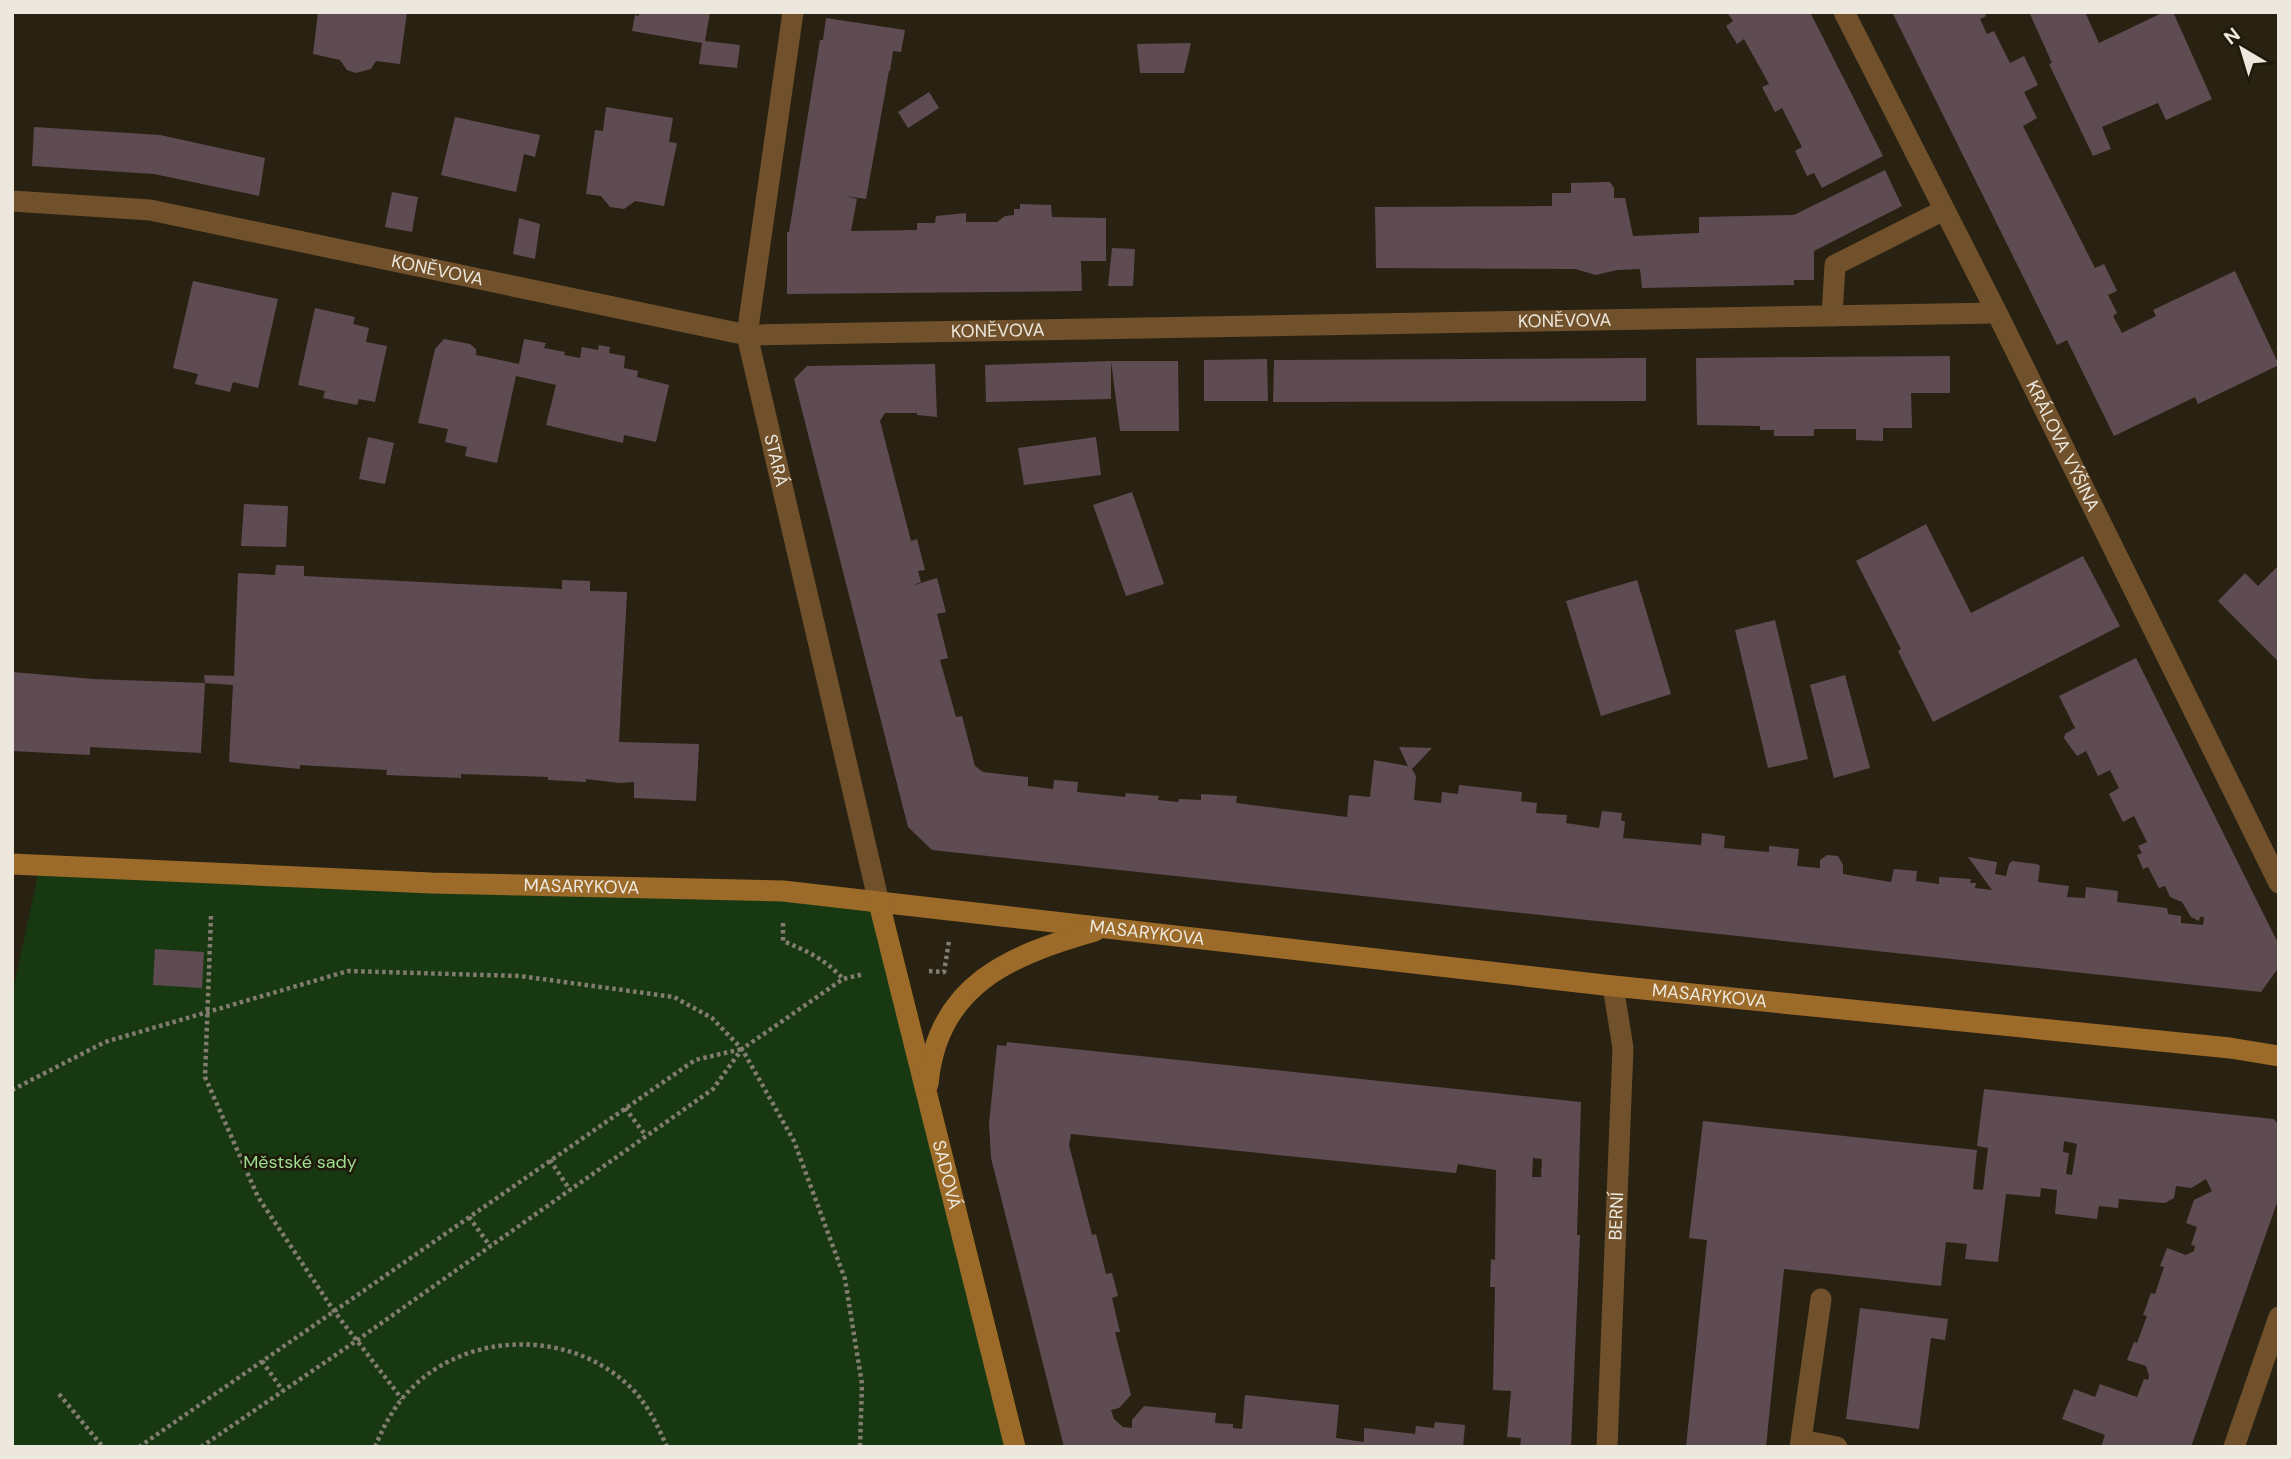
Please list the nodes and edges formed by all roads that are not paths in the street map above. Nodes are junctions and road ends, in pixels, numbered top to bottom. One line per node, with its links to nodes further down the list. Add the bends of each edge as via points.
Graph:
1 (793, 12): 7 (street, STARÁ)
2 (1844, 12): 4 (street, KRÁLOVA VÝŠINA)
3 (12, 201): 7 (street, KONĚVOVA, via 150,209)
4 (1944, 209): 5 (street, KRÁLOVA VÝŠINA); 6 (street, via 1835,265)
5 (1997, 313): 6 (street, KONĚVOVA); 9 (street, KRÁLOVA VÝŠINA)
6 (1832, 316): 7 (street, KONĚVOVA)
7 (747, 335): 10 (street, STARÁ)
8 (12, 864): 10 (street, MASARYKOVA, via 431,883 783,891)
9 (2279, 883)
10 (879, 903): 11 (street, MASARYKOVA); 14 (street, SADOVÁ)
11 (1104, 928): 12 (street, MASARYKOVA); 14 (street, via 1025,954 970,990 938,1038)
12 (1613, 986): 13 (street, MASARYKOVA); 19 (street, BERNÍ, via 1623,1048)
13 (2279, 1056)
14 (928, 1096): 18 (street, SADOVÁ)
15 (1821, 1299): 17 (street)
16 (2279, 1317): 21 (street)
17 (1800, 1443): 20 (street)
18 (1015, 1447)
19 (1607, 1447)
20 (1837, 1447)
21 (2234, 1447)

